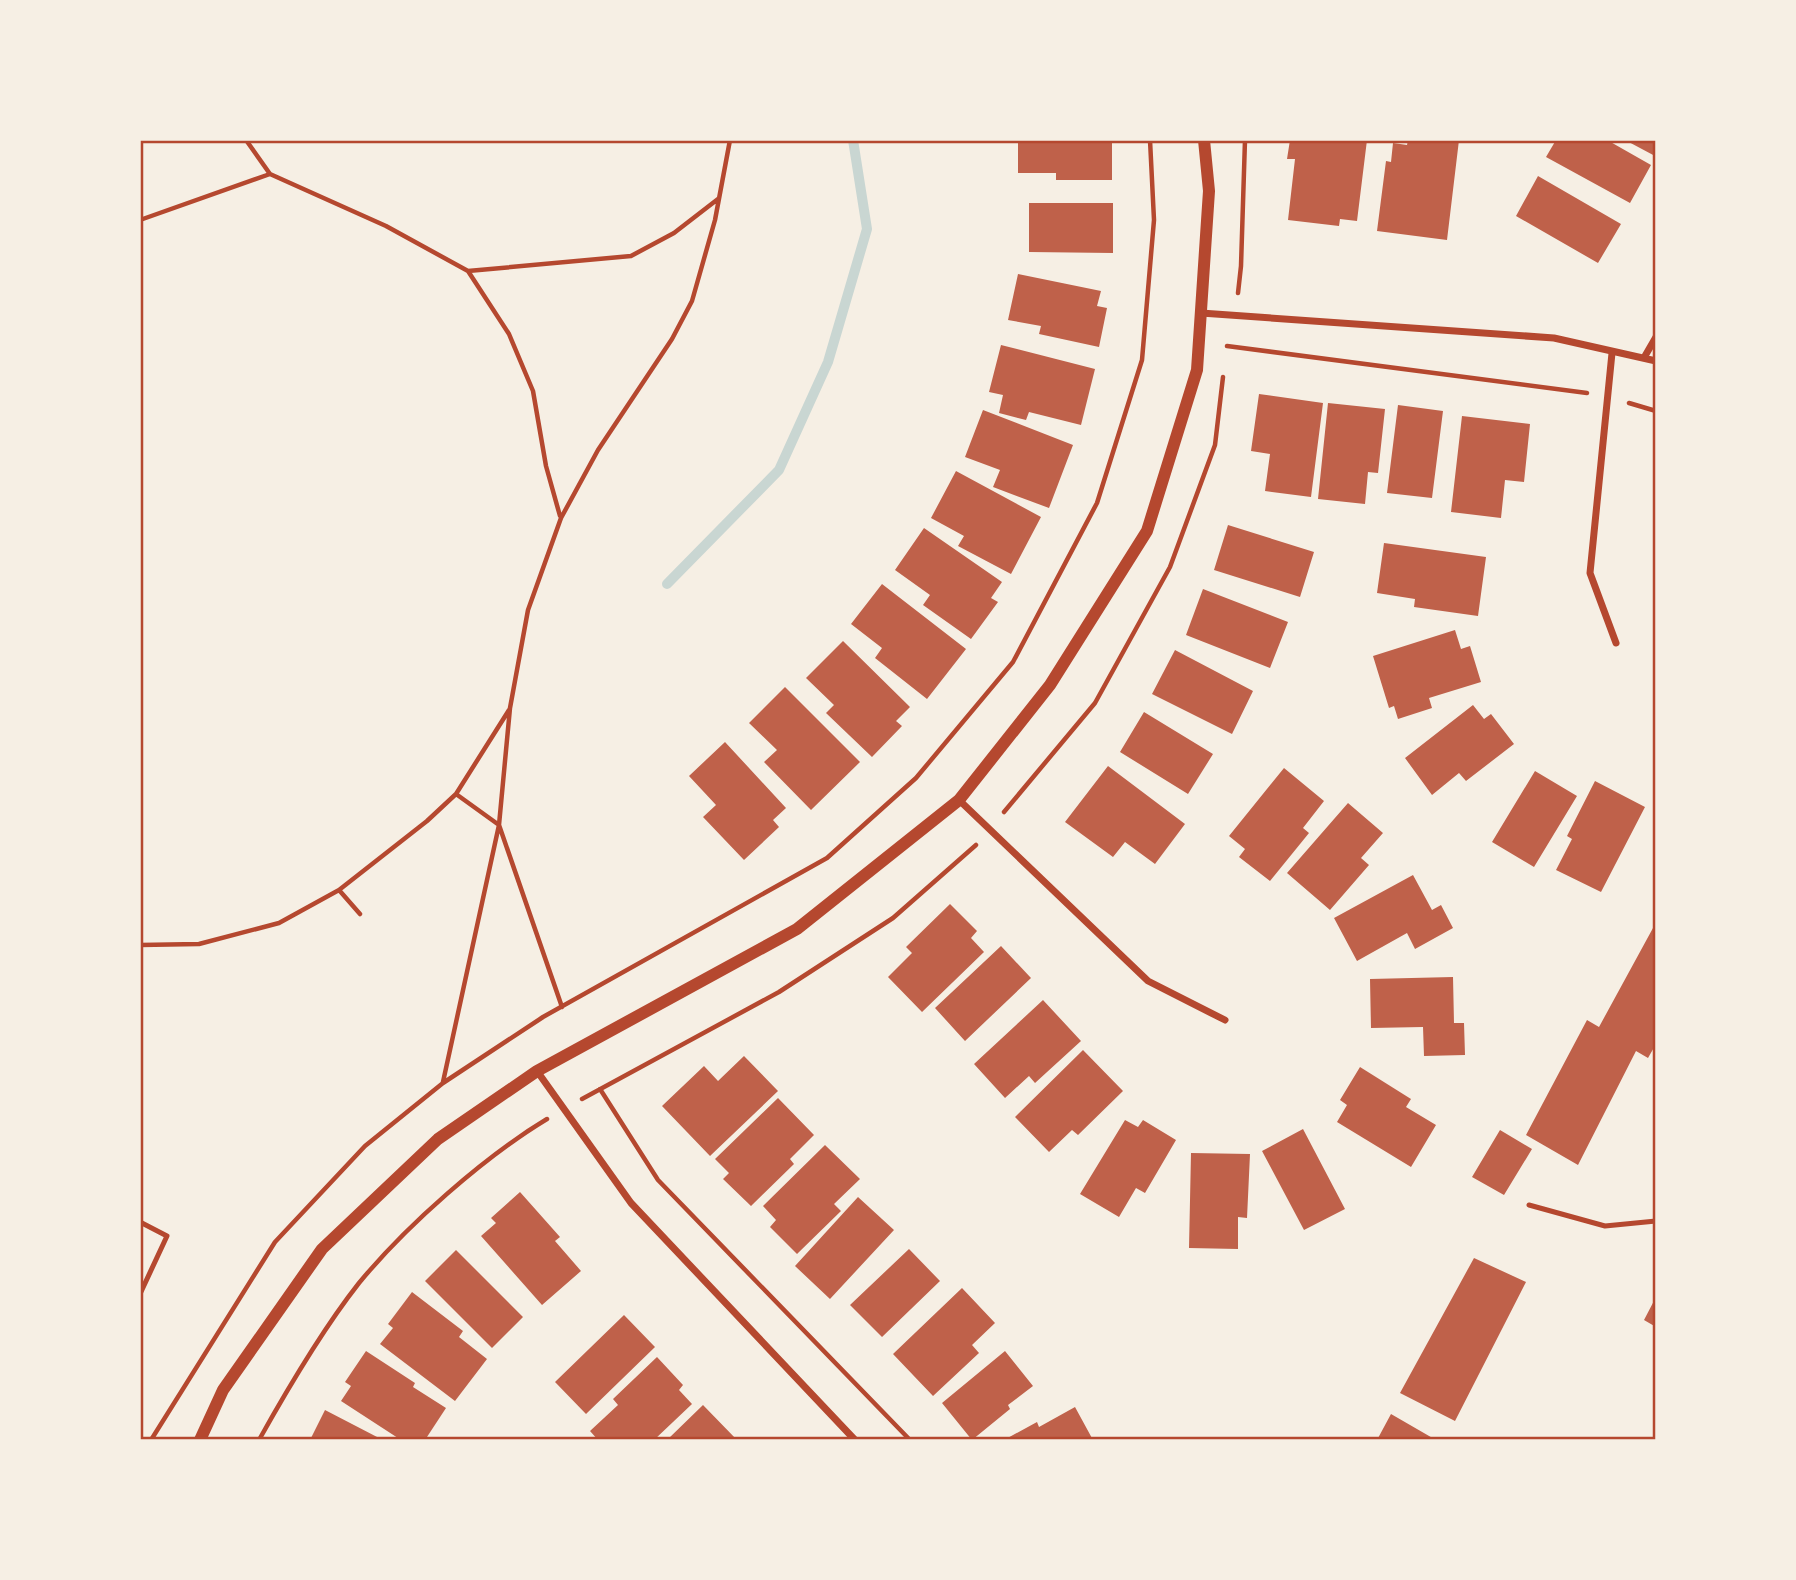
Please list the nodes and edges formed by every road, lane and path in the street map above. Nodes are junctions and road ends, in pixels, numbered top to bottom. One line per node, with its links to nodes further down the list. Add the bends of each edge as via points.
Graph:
1 (246, 140): 6 (path)
2 (730, 140): 7 (path)
3 (1150, 140): 31 (path, via 1154,220 1142,360 1097,503 1013,662 916,778 827,858)
4 (1203, 140): 10 (street, via 1209,191)
5 (1245, 140): 11 (path, via 1241,267)
6 (270, 174): 8 (path); 9 (path, via 386,226)
7 (719, 198): 9 (path, via 674,233 631,256); 21 (path, via 692,301)
8 (140, 220)
9 (468, 271): 21 (path, via 509,334 533,391)
10 (1201, 313): 11 (street); 25 (street, via 1197,370 1147,531 1050,685)
11 (1234, 316): 13 (path); 14 (street, via 1554,338)
12 (1656, 337): 15 (street)
13 (1227, 346): 16 (path); 19 (path)
14 (1612, 352): 15 (street); 19 (street)
15 (1645, 356): 17 (street)
16 (1225, 358)
17 (1656, 360)
18 (1224, 371): 27 (path, via 1215,445 1170,567 1095,703)
19 (1607, 397): 20 (path); 22 (street, via 1590,573)
20 (1656, 411)
21 (561, 518): 23 (path, via 528,610)
22 (1616, 643)
23 (510, 708): 24 (path); 26 (path)
24 (456, 794): 26 (path); 28 (path)
25 (959, 800): 27 (street); 33 (street, via 797,929)
26 (499, 825): 31 (path); 34 (path)
27 (989, 829): 32 (street, via 1148,981); 35 (path, via 971,852 893,918 779,992)
28 (339, 890): 29 (path); 30 (path, via 279,923 199,944)
29 (360, 914)
30 (140, 945)
31 (562, 1007): 34 (path)
32 (1225, 1020)
33 (537, 1071): 36 (street); 42 (street, via 438,1139 322,1249 223,1390)
34 (443, 1083): 41 (path, via 365,1146 275,1242)
35 (600, 1089): 36 (path); 45 (path, via 658,1180)
36 (564, 1109): 43 (path, via 447,1193 359,1283); 44 (street, via 631,1203)
37 (1529, 1205): 38 (lane, via 1605,1226)
38 (1656, 1221)
39 (140, 1222): 40 (lane, via 167,1236)
40 (140, 1294)
41 (151, 1440)
42 (200, 1440)
43 (258, 1440)
44 (855, 1440)
45 (910, 1440)

